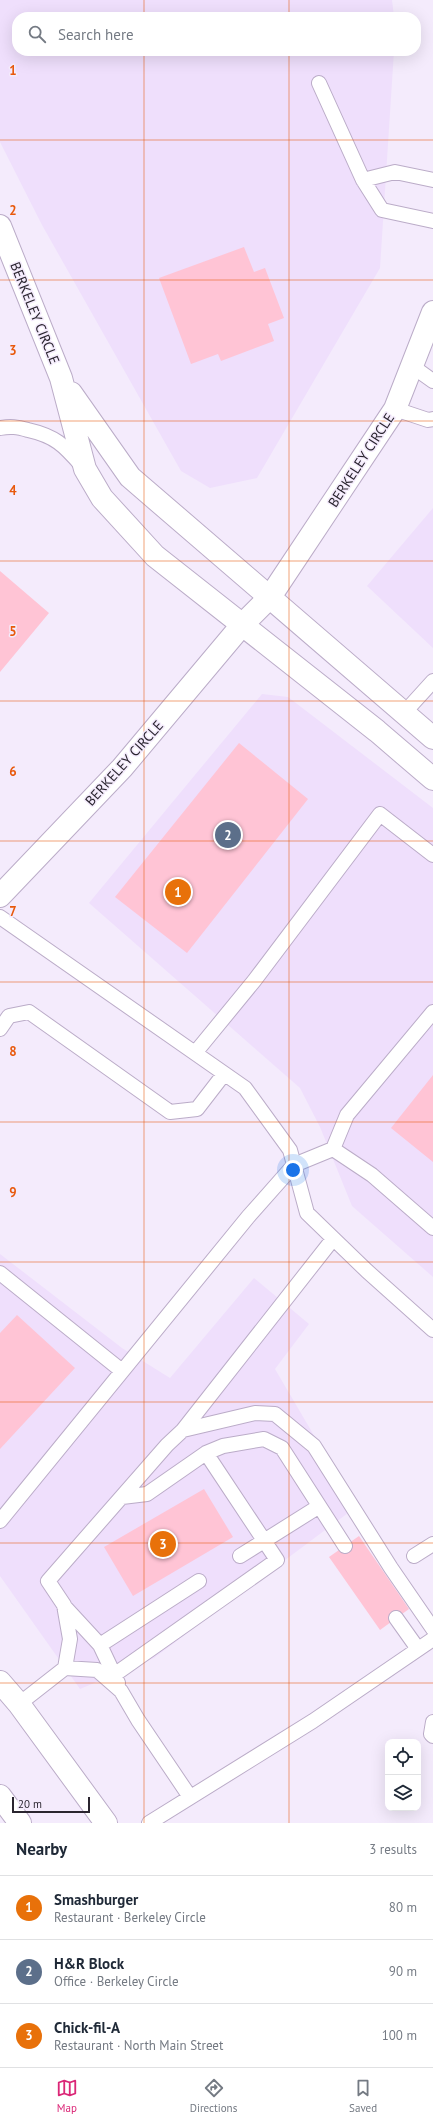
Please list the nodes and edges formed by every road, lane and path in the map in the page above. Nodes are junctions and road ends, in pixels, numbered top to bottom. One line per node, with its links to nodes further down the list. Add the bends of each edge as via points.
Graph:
1 (319, 83): 2 (lane)
2 (363, 180): 3 (lane, via 395,172); 4 (lane, via 382,210)
3 (433, 180)
4 (433, 221)
5 (0, 226): 8 (street, BERKELEY CIRCLE)
6 (433, 312): 7 (street, BERKELEY CIRCLE)
7 (412, 366): 9 (lane); 10 (street, BERKELEY CIRCLE)
8 (61, 378): 13 (street, BERKELEY CIRCLE); 14 (street, BERKELEY CIRCLE, via 130,477)
9 (433, 381)
10 (395, 409): 11 (lane, via 428,420); 14 (street, BERKELEY CIRCLE)
11 (433, 419)
12 (0, 428): 13 (lane, via 11,426 47,434 65,447)
13 (85, 469): 15 (street, BERKELEY CIRCLE, via 102,498 156,556)
14 (270, 598): 15 (street, BERKELEY CIRCLE); 17 (street, BERKELEY CIRCLE)
15 (242, 625): 19 (street, BERKELEY CIRCLE); 21 (street, BERKELEY CIRCLE, via 122,768)
16 (433, 681): 17 (lane)
17 (404, 713): 18 (street, BERKELEY CIRCLE)
18 (433, 738)
19 (433, 778)
20 (433, 855): 25 (lane, via 380,814 254,981)
21 (0, 896)
22 (0, 917): 25 (lane)
23 (433, 1012): 27 (lane, via 347,1115)
24 (0, 1028): 26 (lane, via 9,1016 29,1012 170,1112 197,1109)
25 (195, 1053): 26 (lane)
26 (224, 1074): 28 (lane, via 246,1088 290,1150)
27 (333, 1149): 28 (lane); 29 (lane, via 372,1175)
28 (294, 1165): 30 (lane, via 308,1213); 33 (lane)
29 (433, 1228)
30 (334, 1239): 32 (lane); 34 (lane)
31 (0, 1273): 33 (lane)
32 (433, 1330)
33 (122, 1371): 38 (lane)
34 (183, 1430): 36 (lane); 47 (lane, via 255,1414 275,1414 314,1446)
35 (206, 1453): 36 (lane, via 147,1494); 37 (lane, via 223,1446 264,1439 282,1448); 39 (lane)
36 (122, 1497): 45 (lane, via 48,1581)
37 (318, 1507): 39 (lane); 41 (lane)
38 (0, 1521)
39 (264, 1540): 42 (lane); 52 (lane, via 277,1560)
40 (433, 1544): 43 (lane)
41 (344, 1546)
42 (240, 1556)
43 (414, 1556)
44 (199, 1581): 49 (lane)
45 (64, 1605): 49 (lane); 51 (lane, via 70,1639)
46 (396, 1618): 50 (lane)
47 (433, 1629)
48 (433, 1639): 50 (lane)
49 (100, 1645): 52 (lane)
50 (418, 1650): 59 (lane, via 313,1721)
51 (65, 1668): 54 (lane, via 97,1670); 55 (lane)
52 (114, 1675): 54 (lane)
53 (0, 1682): 55 (street)
54 (121, 1691): 59 (lane)
55 (19, 1704): 61 (street)
56 (433, 1722): 57 (lane)
57 (433, 1736)
58 (0, 1796): 60 (street)
59 (190, 1797): 62 (lane)
60 (20, 1823)
61 (106, 1823)
62 (149, 1823)

